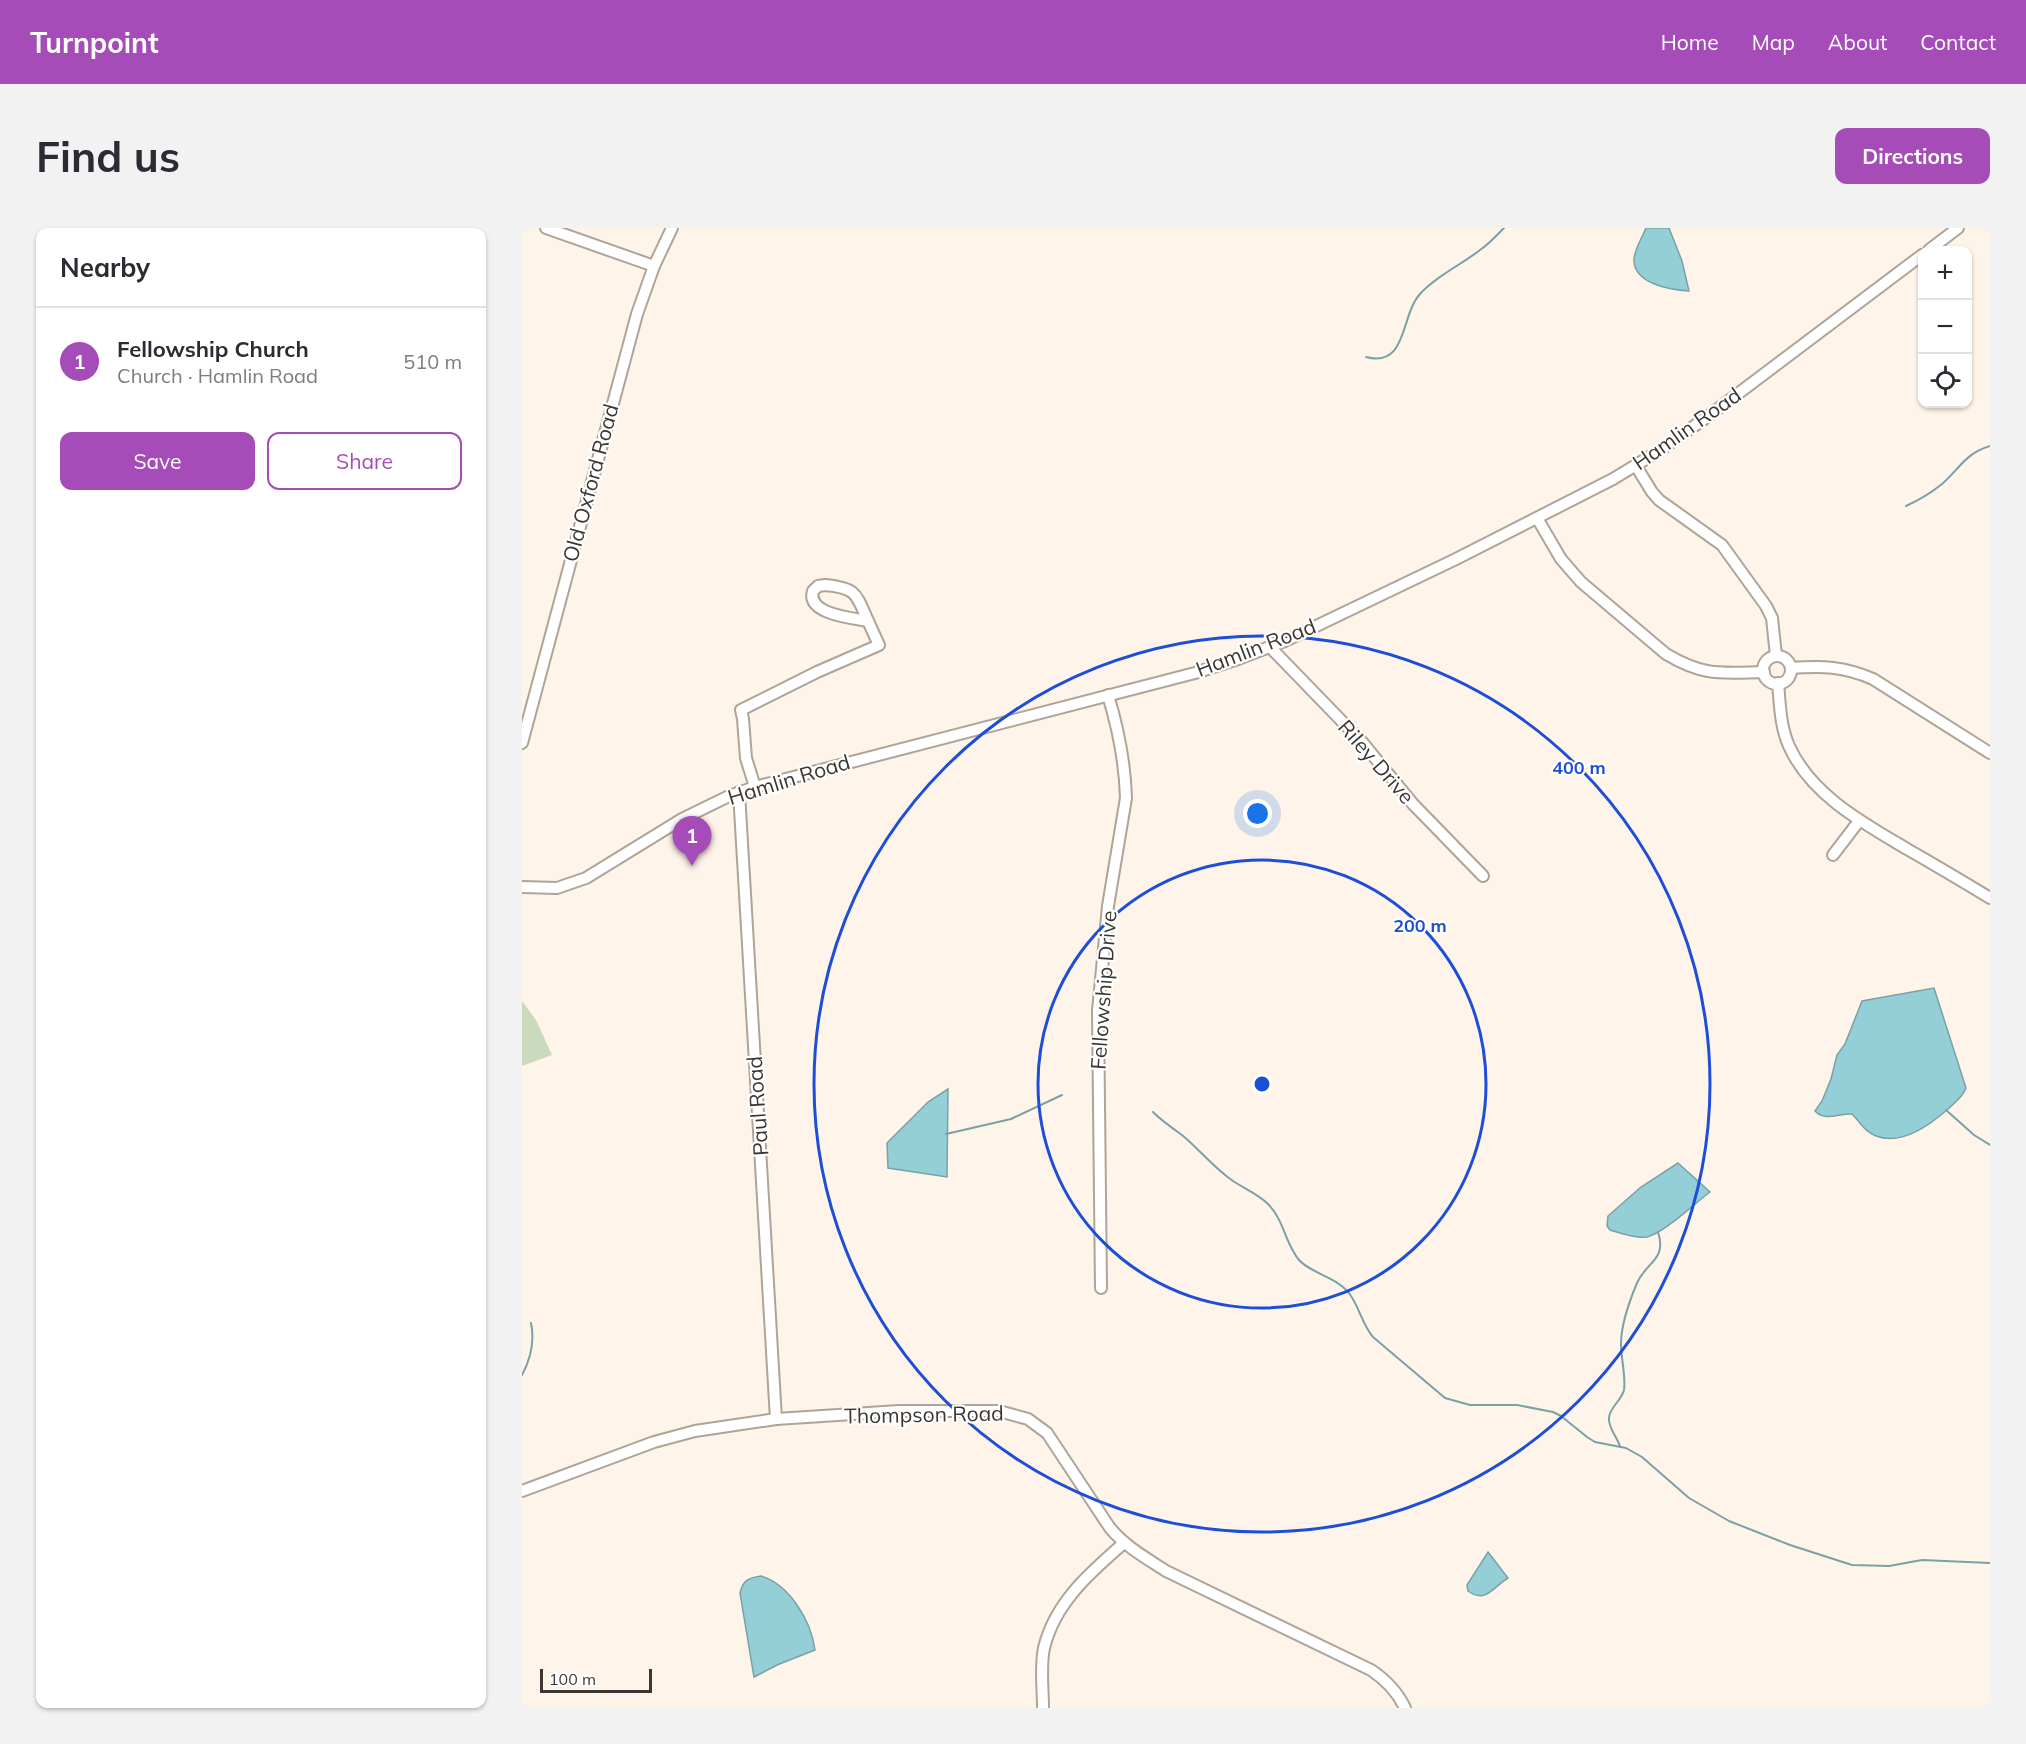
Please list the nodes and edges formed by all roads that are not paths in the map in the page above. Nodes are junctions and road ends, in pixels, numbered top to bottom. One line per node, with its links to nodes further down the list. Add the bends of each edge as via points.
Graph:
1 (546, 228): 6 (street)
2 (672, 228): 6 (street, Old Oxford Road)
3 (1958, 228): 4 (street)
4 (1934, 246)
5 (1918, 259): 7 (street, Hamlin Road)
6 (654, 266): 16 (street, Old Oxford Road, via 625,356)
7 (1636, 466): 8 (street, Hamlin Road); 11 (street, via 1659,500 1722,545 1772,618)
8 (1537, 518): 10 (street, Hamlin Road); 13 (street, via 1561,559 1581,582 1666,654 1706,672)
9 (868, 621): 9 (street, via 854,593 825,585 813,591 815,606); 18 (street, via 879,645 741,710 746,758)
10 (1270, 647): 15 (street, Hamlin Road); 22 (street, Riley Drive)
11 (1776, 656): 12 (street, via 1786,659); 13 (street, via 1767,661)
12 (1791, 668): 14 (street, via 1788,679); 17 (street, via 1835,667 1859,673)
13 (1764, 672): 14 (street, via 1769,680)
14 (1778, 683): 20 (street, via 1783,729 1799,766)
15 (1108, 695): 18 (street, Hamlin Road); 25 (street, Fellowship Drive, via 1126,798 1108,906 1098,1011)
16 (522, 742)
17 (1990, 753)
18 (755, 787): 19 (street, Hamlin Road)
19 (739, 792): 23 (street, Hamlin Road, via 682,819 586,878 557,888); 26 (street, Paul Road)
20 (1859, 821): 21 (street); 24 (street)
21 (1833, 855)
22 (1483, 876)
23 (522, 887)
24 (1990, 898)
25 (1101, 1288)
26 (776, 1419): 27 (street, Thompson Road, via 695,1431 654,1442); 28 (street, Thompson Road, via 930,1410 1017,1415 1047,1432)
27 (522, 1491)
28 (1124, 1543): 29 (street, via 1087,1577 1057,1613 1044,1648); 30 (street, Thompson Road, via 1166,1571 1371,1670 1390,1685)
29 (1043, 1708)
30 (1405, 1708)

